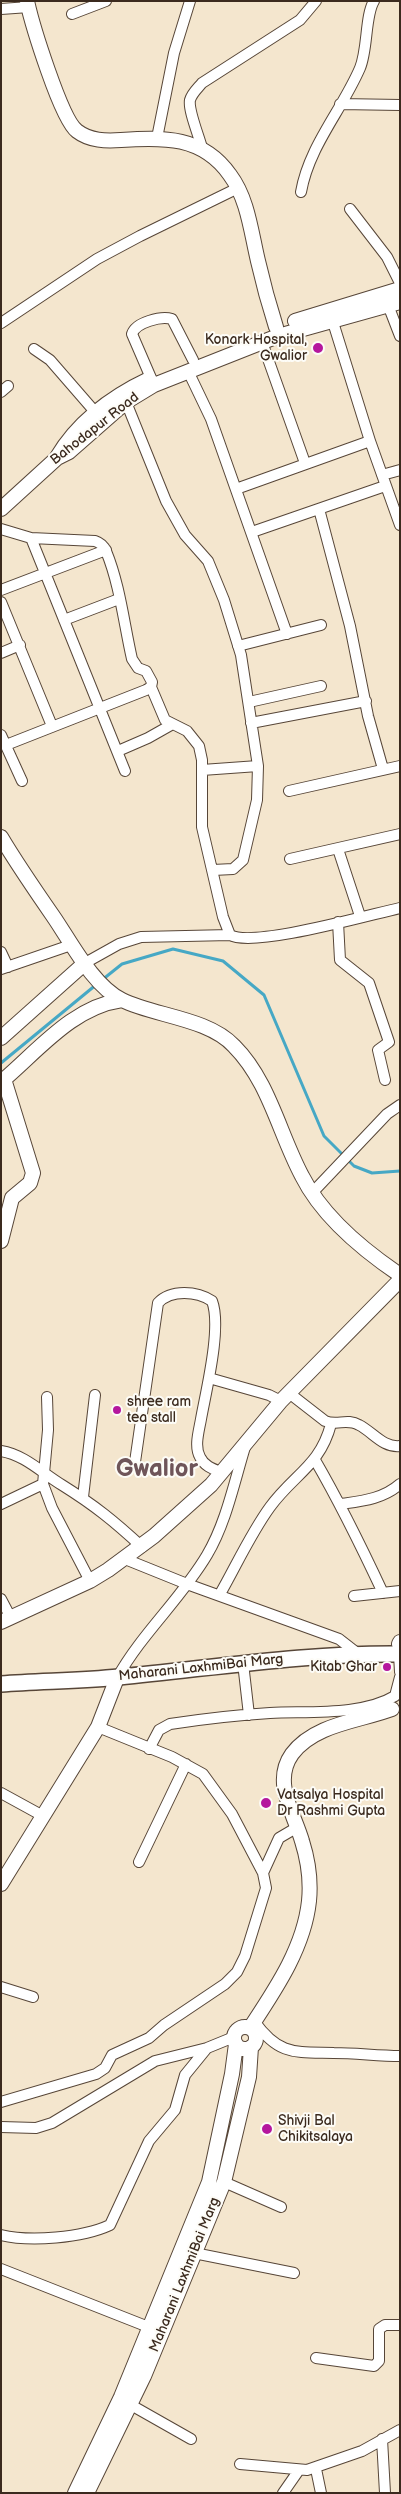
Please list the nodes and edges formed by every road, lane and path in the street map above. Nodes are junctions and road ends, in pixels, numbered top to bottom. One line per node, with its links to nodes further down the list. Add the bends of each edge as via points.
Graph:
1 (106, 1): 7 (street)
2 (190, 1): 10 (street, via 174,53)
3 (316, 1): 11 (street, via 300,20 202,83 194,93 190,100 191,109)
4 (374, 1): 8 (street, via 361,66)
5 (28, 4): 6 (street); 10 (main road, via 58,101 77,131 92,139 109,141)
6 (1, 9)
7 (72, 14)
8 (340, 104): 9 (street); 13 (street, via 310,160)
9 (400, 105)
10 (157, 138): 11 (main road, via 187,141)
11 (202, 148): 12 (main road, via 221,164)
12 (238, 188): 19 (street, via 98,259); 20 (main road)
13 (301, 192)
14 (350, 209): 15 (street, via 387,257)
15 (400, 283)
16 (400, 289): 20 (main road)
17 (394, 303): 18 (main road, Bahodapur Road); 21 (street)
18 (332, 319): 22 (main road, Bahodapur Road); 28 (street)
19 (1, 323)
20 (276, 327): 24 (main road)
21 (400, 336)
22 (262, 342): 24 (main road, Bahodapur Road); 30 (street)
23 (34, 349): 27 (street, via 60,370)
24 (190, 365): 25 (main road); 25 (street, via 172,318 161,318 139,326 132,334); 26 (main road, Bahodapur Road); 34 (street)
25 (151, 378): 27 (main road, via 122,392)
26 (126, 402): 29 (main road, Bahodapur Road, via 69,452); 52 (street, via 170,509 185,535 208,561)
27 (96, 413): 29 (main road, via 67,439)
28 (370, 441): 30 (street); 32 (street)
29 (56, 458): 36 (main road, Bahodapur Road)
30 (305, 463): 34 (street)
31 (400, 470): 32 (street)
32 (382, 475): 33 (street)
33 (385, 486): 38 (street); 39 (street)
34 (236, 489): 41 (street)
35 (1, 490): 36 (main road)
36 (20, 491): 37 (main road, Bahodapur Road)
37 (1, 509)
38 (319, 510): 41 (street); 56 (street)
39 (400, 525)
40 (1, 529): 42 (street)
41 (252, 532): 50 (street)
42 (32, 538): 43 (street, via 95,541); 44 (street)
43 (106, 550): 44 (street); 46 (street)
44 (44, 573): 45 (street); 48 (street)
45 (1, 590)
46 (119, 599): 48 (street); 55 (street, via 132,659 150,676)
47 (1, 602): 51 (street)
48 (64, 620): 58 (street)
49 (321, 625): 50 (street)
50 (287, 634): 52 (street)
51 (20, 645): 53 (street); 61 (street)
52 (238, 646): 57 (street)
53 (1, 653)
54 (321, 686): 57 (street)
55 (151, 687): 58 (street); 60 (street, via 162,715)
56 (366, 701): 59 (street); 67 (street)
57 (249, 702): 59 (street)
58 (101, 707): 61 (street); 64 (street)
59 (251, 723): 65 (street)
60 (171, 725): 64 (street); 68 (street, via 187,732 196,742)
61 (52, 726): 63 (street)
62 (1, 735): 63 (street)
63 (6, 745): 70 (street)
64 (118, 750): 69 (street)
65 (258, 766): 68 (street); 76 (street, via 256,800 242,860 234,869)
66 (400, 766): 67 (street)
67 (383, 769): 71 (street)
68 (202, 770): 76 (street, via 202,827)
69 (125, 771)
70 (22, 781)
71 (288, 791)
72 (400, 834): 74 (street)
73 (1, 837): 81 (main road)
74 (338, 849): 75 (street); 78 (street)
75 (290, 859)
76 (213, 870): 80 (street, via 222,917)
77 (400, 908): 78 (street)
78 (360, 916): 79 (street)
79 (338, 922): 80 (street, via 249,939); 87 (street, via 340,960 369,983 390,1042 378,1050)
80 (230, 934): 83 (street, via 141,937 119,944)
81 (71, 945): 83 (main road); 84 (street)
82 (1, 952): 84 (street)
83 (87, 966): 85 (main road); 86 (main road)
84 (5, 968)
85 (117, 996): 88 (main road, via 85,1011); 90 (main road, via 179,1018 232,1043 250,1062 260,1080)
86 (1, 1038)
87 (385, 1080)
88 (3, 1081): 91 (main road, via 33,1173 30,1183 12,1198)
89 (400, 1105): 90 (street, via 387,1114)
90 (312, 1193): 92 (main road, via 365,1248)
91 (1, 1241)
92 (400, 1275)
93 (400, 1280): 97 (main road)
94 (209, 1378): 97 (street); 103 (street, via 215,1320 212,1301 204,1296 174,1293 163,1298 155,1310); 105 (street, via 196,1447 206,1465)
95 (96, 1395): 108 (street)
96 (47, 1396): 104 (street, via 48,1430)
97 (285, 1397): 98 (street); 99 (main road)
98 (331, 1424): 100 (street, via 352,1422 388,1445); 102 (street)
99 (247, 1441): 105 (main road); 114 (street, via 215,1540)
100 (400, 1446)
101 (1, 1452): 104 (street, via 21,1458)
102 (315, 1460): 110 (street); 117 (street, via 269,1508)
103 (135, 1462)
104 (43, 1471): 106 (street); 108 (street)
105 (221, 1472): 111 (main road, via 211,1485)
106 (43, 1484): 109 (street); 113 (street)
107 (400, 1484): 110 (street, via 374,1498)
108 (83, 1497): 111 (street)
109 (2, 1503)
110 (341, 1504): 116 (street)
111 (142, 1547): 112 (main road)
112 (125, 1559): 113 (main road); 114 (street)
113 (90, 1581): 120 (main road)
114 (187, 1584): 117 (street); 127 (street, via 137,1646)
115 (400, 1591): 116 (street)
116 (383, 1593): 118 (street)
117 (220, 1594): 122 (street, via 319,1630)
118 (354, 1596)
119 (1, 1599): 120 (street)
120 (6, 1620)
121 (400, 1643): 122 (main road)
122 (351, 1649): 123 (main road, Maharani LaxhmiBai Marg); 124 (main road, Maharani LaxhmiBai Marg)
123 (399, 1654): 125 (street)
124 (243, 1663): 127 (main road, Maharani LaxhmiBai Marg); 130 (street)
125 (400, 1672)
126 (400, 1677): 130 (street, via 395,1696 375,1705)
127 (117, 1678): 128 (main road, Maharani LaxhmiBai Marg); 131 (main road)
128 (1, 1684)
129 (392, 1709): 136 (main road, via 328,1729 293,1753 286,1765 285,1781 286,1800)
130 (249, 1715): 132 (street, via 170,1724 158,1730)
131 (98, 1728): 132 (street); 135 (main road)
132 (149, 1749): 133 (street)
133 (186, 1764): 137 (street); 138 (street, via 203,1774 216,1790)
134 (1, 1793): 135 (street)
135 (43, 1816): 139 (main road)
136 (296, 1828): 138 (street, via 279,1838); 142 (main road, via 302,1839 309,1878 305,1925 289,1962)
137 (139, 1862)
138 (263, 1873): 147 (street, via 266,1895 253,1936 237,1972 225,1984 149,2038 112,2055 105,2068 96,2074)
139 (1, 1884)
140 (1, 1987): 141 (street)
141 (33, 1997)
142 (252, 2025): 143 (main road, via 239,2029); 144 (main road, via 256,2037); 146 (street, via 272,2043 287,2050 308,2054)
143 (235, 2041): 144 (main road, via 241,2048); 145 (street); 156 (main road, via 232,2074 210,2182)
144 (251, 2047): 149 (main road, Maharani LaxhmiBai Marg, via 249,2076)
145 (207, 2048): 148 (street, via 155,2061 47,2125 36,2128); 151 (street, via 185,2075 176,2110 149,2141 110,2225 95,2231 39,2239)
146 (400, 2056)
147 (1, 2102)
148 (1, 2127)
149 (224, 2182): 150 (street); 152 (main road, Maharani LaxhmiBai Marg)
150 (281, 2207)
151 (1, 2235)
152 (194, 2253): 154 (street); 158 (main road, Maharani LaxhmiBai Marg)
153 (1, 2268): 156 (street)
154 (294, 2273)
155 (400, 2325): 157 (street, via 385,2325 379,2329 378,2360 374,2366)
156 (151, 2328): 165 (main road, via 122,2397)
157 (316, 2358)
158 (130, 2405): 160 (street); 166 (main road, Maharani LaxhmiBai Marg)
159 (400, 2430): 161 (street)
160 (191, 2438)
161 (382, 2439): 163 (street, via 362,2451); 169 (street)
162 (240, 2464): 164 (street)
163 (316, 2469): 164 (street); 168 (street)
164 (299, 2470): 167 (street)
165 (75, 2493)
166 (87, 2493)
167 (283, 2493)
168 (321, 2493)
169 (384, 2493)

